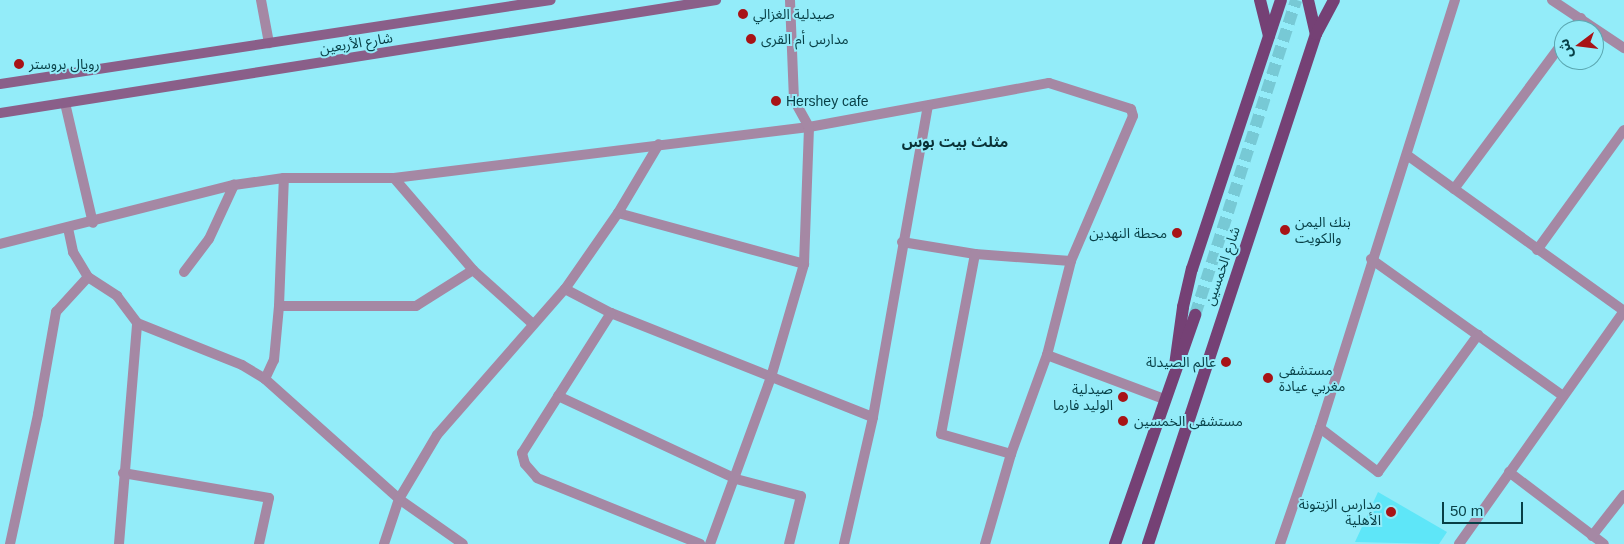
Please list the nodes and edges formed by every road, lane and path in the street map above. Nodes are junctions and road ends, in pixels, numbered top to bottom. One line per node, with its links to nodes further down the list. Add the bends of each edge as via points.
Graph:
1 (261, 0): 16 (street)
2 (551, 0): 16 (main road, شارع الأربعين)
3 (716, 0): 20 (main road, شارع الأربعين)
4 (790, 0): 23 (street, via 794,100)
5 (1260, 0): 15 (main road)
6 (1281, 0): 15 (main road)
7 (1308, 0): 14 (main road)
8 (1325, 0): 13 (main road)
9 (1334, 0): 13 (main road, شارع الخمسين)
10 (1454, 0): 26 (street)
11 (1552, 0): 12 (street)
12 (1582, 18): 17 (street)
13 (1322, 20): 14 (main road, شارع الخمسين)
14 (1316, 34): 79 (main road, شارع الخمسين)
15 (1269, 38): 53 (main road, via 1192,269)
16 (270, 43): 19 (main road, شارع الأربعين)
17 (1624, 48)
18 (1554, 54): 30 (street)
19 (0, 84)
20 (65, 103): 22 (main road, شارع الأربعين); 32 (street)
21 (928, 106): 23 (street); 34 (street); 39 (street, via 1049,83 1131,109 1133,116)
22 (0, 113)
23 (809, 127): 25 (street); 40 (street)
24 (1624, 130): 36 (street)
25 (659, 144): 28 (street); 31 (street)
26 (1407, 155): 30 (street); 38 (street)
27 (284, 178): 28 (street); 29 (street); 45 (street)
28 (394, 178): 41 (street)
29 (234, 185): 32 (street); 42 (street, via 209,239)
30 (1454, 189): 36 (street)
31 (618, 213): 40 (street); 44 (street)
32 (93, 223): 33 (street)
33 (68, 228): 35 (street); 43 (street, via 72,252)
34 (902, 242): 37 (street); 59 (street)
35 (0, 244)
36 (1538, 250): 46 (street)
37 (975, 254): 39 (street); 61 (street, via 941,434)
38 (1371, 260): 51 (street); 60 (street)
39 (1071, 261): 52 (street)
40 (804, 264): 54 (street)
41 (472, 270): 45 (street, via 416,306); 50 (street)
42 (184, 272)
43 (88, 277): 49 (street, via 117,296); 68 (street, via 56,312)
44 (565, 289): 47 (street); 50 (street)
45 (279, 306): 55 (street, via 274,360)
46 (1624, 311): 57 (street)
47 (611, 313): 54 (street); 56 (street)
48 (1195, 314): 53 (main road, شارع الخمسين)
49 (137, 323): 55 (street, via 242,365); 63 (street)
50 (534, 324): 66 (street, via 437,435)
51 (1478, 335): 57 (street); 60 (street, via 1378,472)
52 (1047, 355): 58 (street); 61 (street)
53 (1175, 365): 58 (main road, شارع الخمسين)
54 (771, 378): 59 (street); 64 (street)
55 (265, 380): 66 (street)
56 (558, 396): 64 (street); 73 (street, via 522,453 525,464 537,478)
57 (1563, 396): 62 (street)
58 (1164, 399): 78 (main road, شارع الخمسين)
59 (873, 417): 76 (street)
60 (1320, 428): 80 (street)
61 (1011, 454): 77 (street)
62 (1509, 472): 67 (street); 81 (street)
63 (123, 473): 69 (street); 70 (street, via 269,498)
64 (736, 480): 74 (street); 75 (street, via 801,496)
65 (1624, 494): 67 (street)
66 (399, 500): 71 (street); 72 (street)
67 (1592, 536): 82 (street)
68 (10, 544)
69 (119, 544)
70 (259, 544)
71 (384, 544)
72 (463, 544)
73 (700, 544)
74 (710, 544)
75 (789, 544)
76 (844, 544)
77 (985, 544)
78 (1115, 544)
79 (1148, 544)
80 (1280, 544)
81 (1459, 544)
82 (1604, 544)

